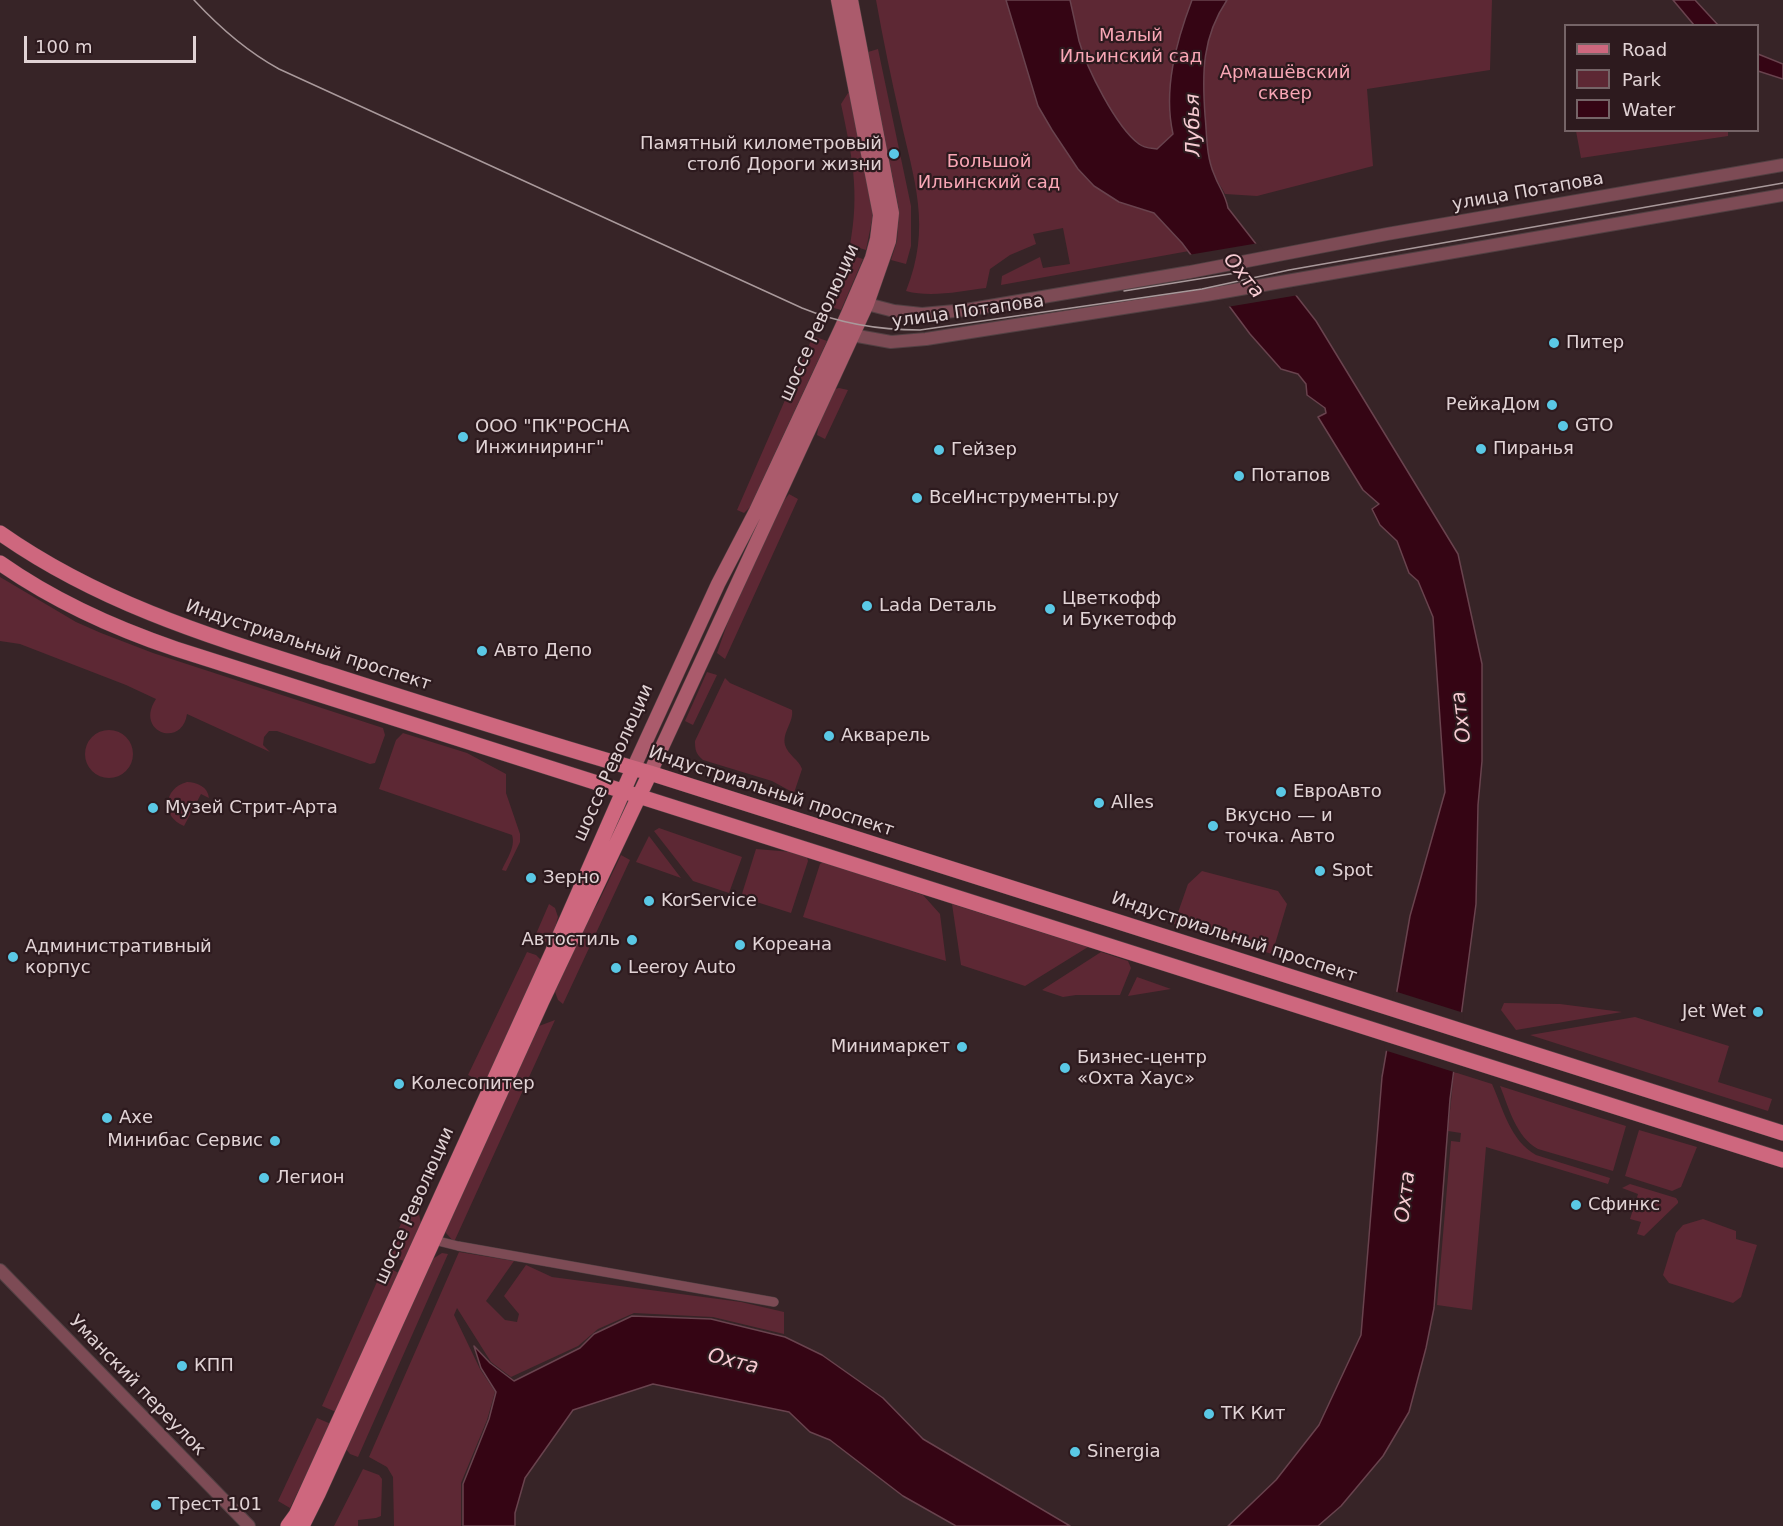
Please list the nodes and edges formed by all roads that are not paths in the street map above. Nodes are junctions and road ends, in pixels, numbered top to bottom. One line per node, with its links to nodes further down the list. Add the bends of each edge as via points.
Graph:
1 (838, 0): 6 (main road, шоссе Революции, via 880,215 872,258)
2 (851, 0): 5 (main road, шоссе Революции, via 892,213 889,241)
3 (1783, 165): 5 (street, улица Потапова, via 966,310 922,314)
4 (1783, 195): 7 (street, улица Потапова, via 1206,295 902,342)
5 (867, 303): 6 (main road, улица Потапова); 7 (main road, шоссе Революции)
6 (847, 316): 7 (main road); 10 (main road, шоссе Революции, via 756,511 717,584)
7 (852, 335): 11 (main road, шоссе Революции)
8 (0, 533): 10 (main road, Индустриальный проспект, via 52,566 143,612 370,688)
9 (0, 563): 12 (main road, via 74,608 143,638)
10 (633, 769): 11 (main road, Индустриальный проспект); 12 (main road, шоссе Революции)
11 (650, 773): 13 (main road, шоссе Революции); 14 (main road, Индустриальный проспект)
12 (623, 792): 13 (main road); 20 (main road, шоссе Революции)
13 (640, 798): 15 (main road); 20 (main road, шоссе Революции)
14 (1366, 1001): 15 (main road); 16 (main road, Индустриальный проспект)
15 (1361, 1026): 17 (main road)
16 (1467, 1032): 17 (main road); 18 (main road)
17 (1462, 1058): 19 (main road)
18 (1783, 1133)
19 (1783, 1160)
20 (428, 1238): 22 (street); 24 (main road, шоссе Революции); 25 (main road, шоссе Революции)
21 (0, 1270): 23 (street, Уманский переулок)
22 (774, 1302)
23 (249, 1526)
24 (288, 1526)
25 (302, 1526)

